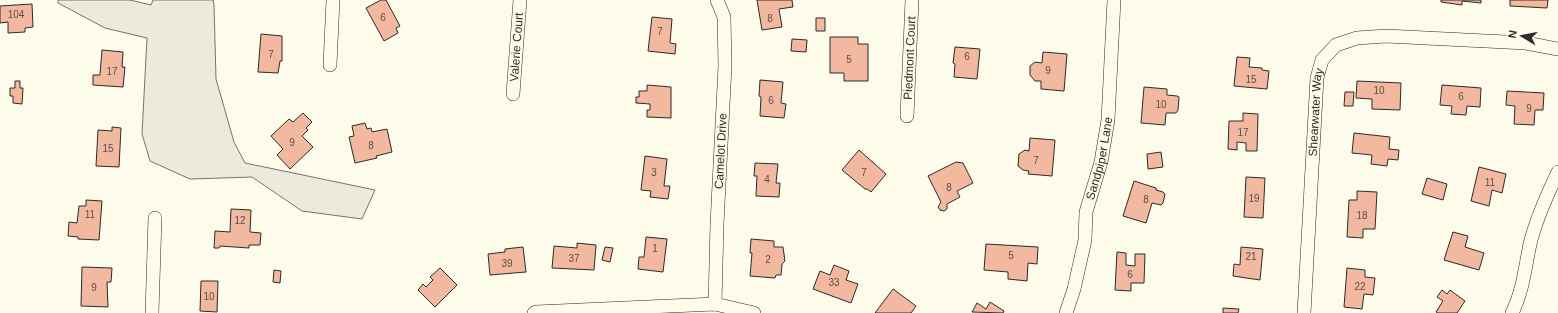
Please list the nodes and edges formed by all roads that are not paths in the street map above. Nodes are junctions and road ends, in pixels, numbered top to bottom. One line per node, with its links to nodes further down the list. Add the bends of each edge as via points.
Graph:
1 (333, 0): 7 (street)
2 (520, 0): 8 (street, Valerie Court)
3 (717, 0): 12 (street, Camelot Drive, via 724,16 725,66 716,224)
4 (912, 0): 9 (street, Piedmont Court)
5 (1114, 0): 16 (street, Sandpiper Lane, via 1108,120 1101,162 1086,212 1086,240)
6 (1558, 49): 17 (street, Shearwater Way, via 1526,43 1386,36 1357,38 1336,46 1322,60 1317,78)
7 (330, 65)
8 (513, 94)
9 (907, 116)
10 (1558, 172): 18 (street, via 1530,243 1519,300)
11 (155, 218): 13 (street)
12 (715, 304): 14 (street); 15 (street)
13 (152, 313)
14 (534, 313)
15 (754, 313)
16 (1066, 313)
17 (1304, 313)
18 (1512, 313)

